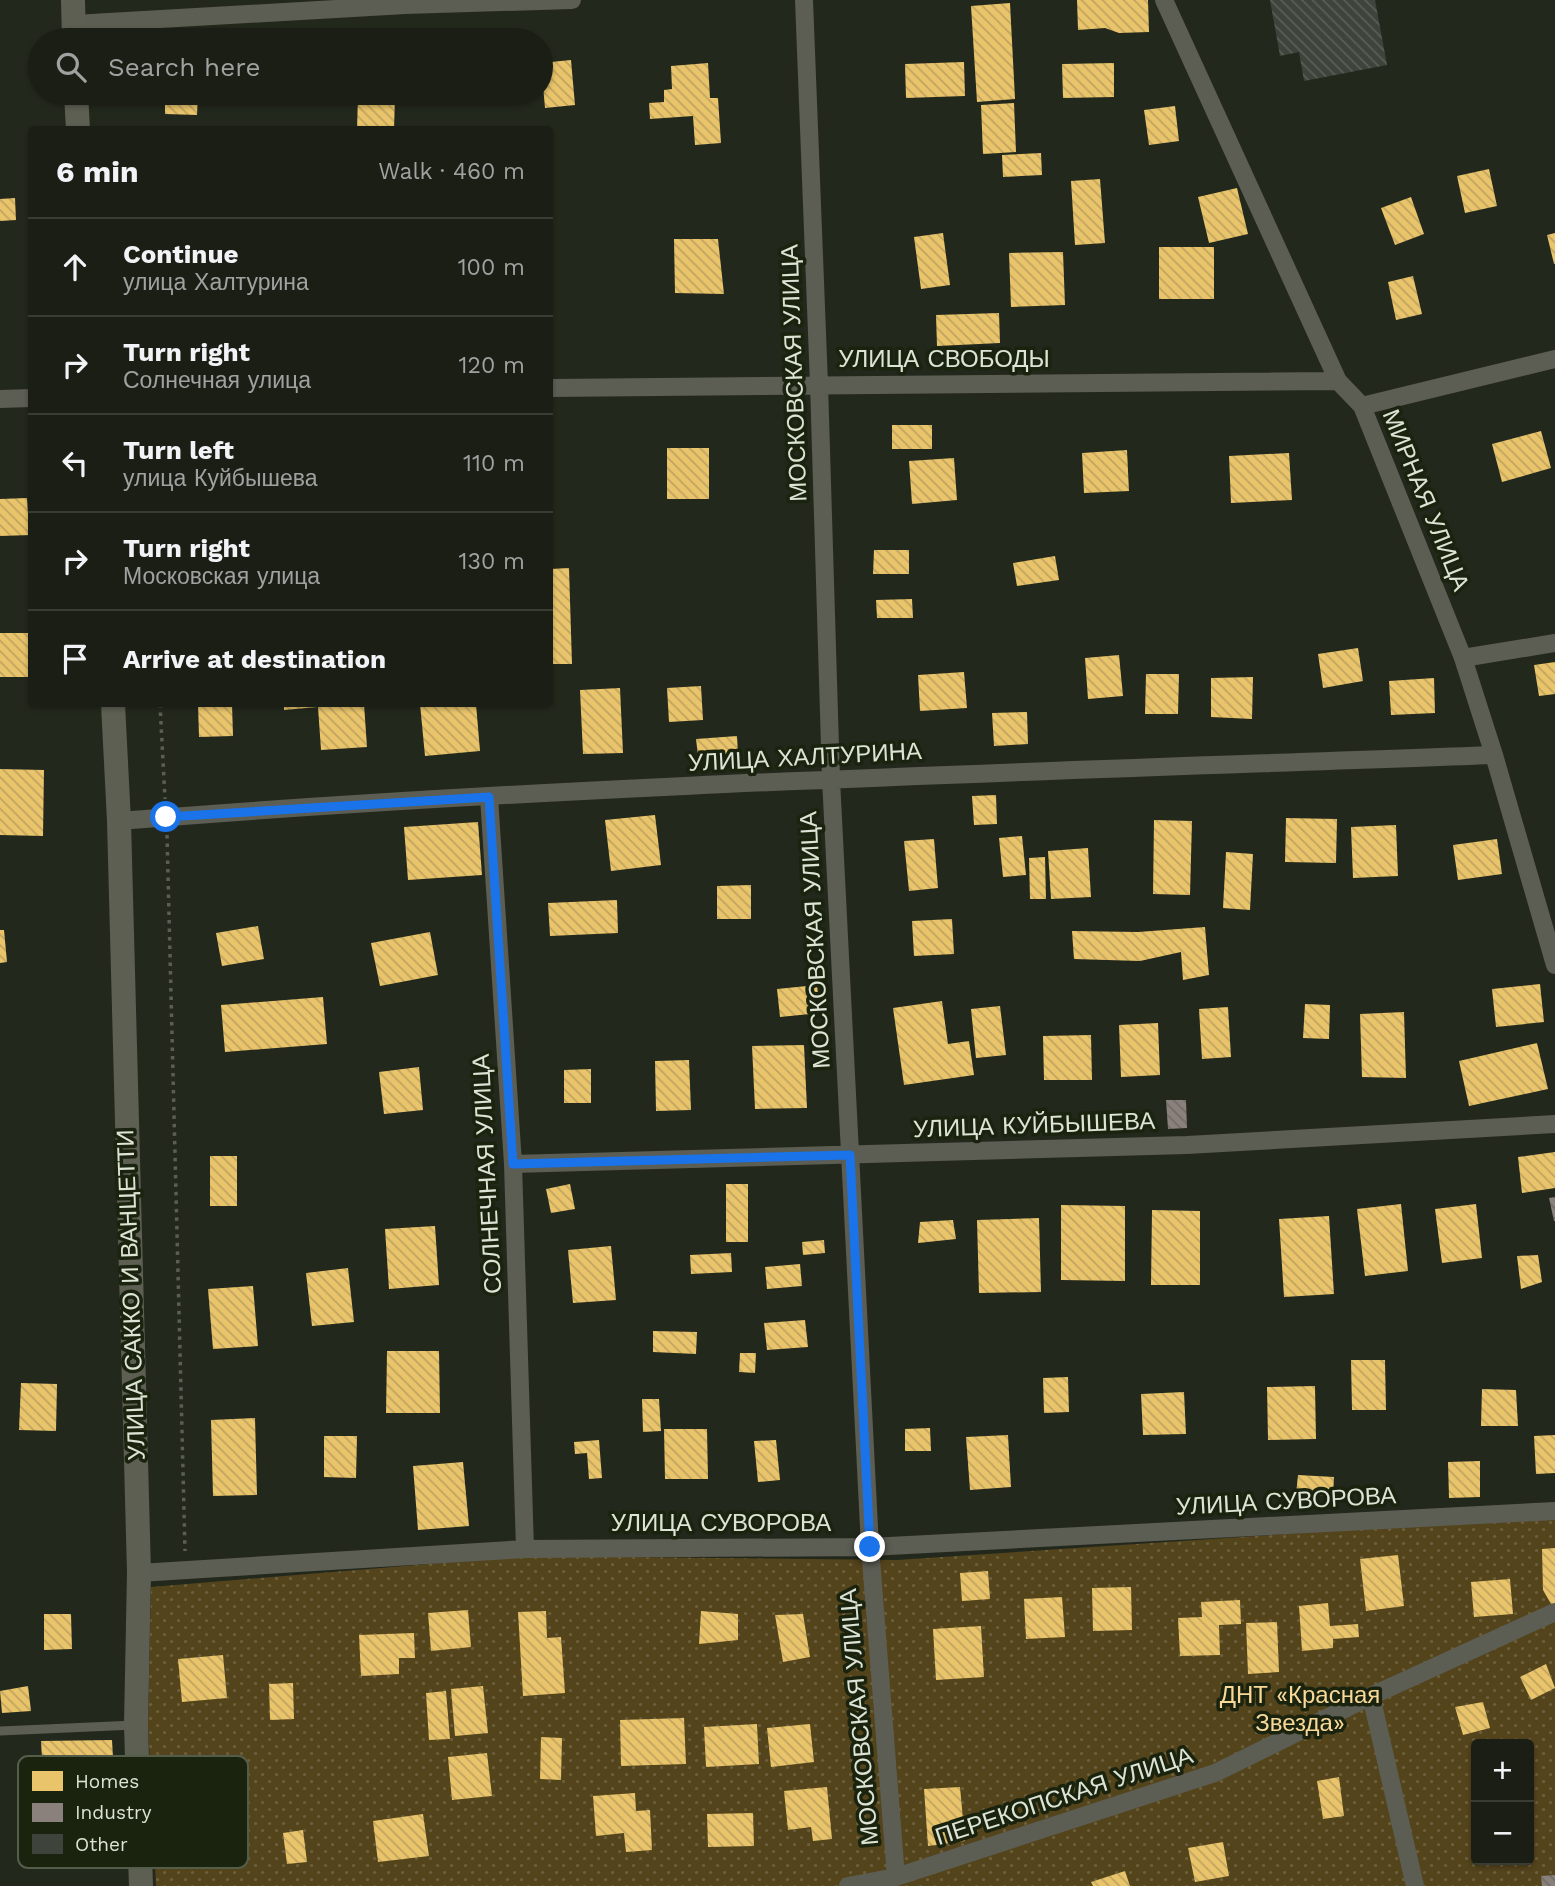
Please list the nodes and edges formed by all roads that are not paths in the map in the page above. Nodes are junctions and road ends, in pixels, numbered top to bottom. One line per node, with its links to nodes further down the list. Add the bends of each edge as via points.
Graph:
1 (572, 0): 4 (street)
2 (804, 0): 10 (street, МОСКОВСКАЯ УЛИЦА)
3 (1164, 0): 9 (street, МИРНАЯ УЛИЦА)
4 (405, 3): 5 (street)
5 (73, 21)
6 (77, 105): 7 (main road)
7 (78, 126)
8 (1555, 359): 14 (street)
9 (1338, 381): 10 (street, УЛИЦА СВОБОДЫ); 14 (street, МИРНАЯ УЛИЦА)
10 (820, 384): 11 (street, УЛИЦА СВОБОДЫ); 19 (street, МОСКОВСКАЯ УЛИЦА)
11 (553, 388)
12 (28, 398): 13 (street)
13 (0, 400)
14 (1362, 406): 16 (street, МИРНАЯ УЛИЦА)
15 (1555, 643): 16 (street)
16 (1463, 658): 18 (street, МИРНАЯ УЛИЦА)
17 (113, 707): 21 (main road, УЛИЦА САККО И ВАНЦЕТТИ)
18 (1494, 755): 19 (street, УЛИЦА ХАЛТУРИНА); 22 (street, МИРНАЯ УЛИЦА)
19 (831, 779): 20 (street, УЛИЦА ХАЛТУРИНА); 24 (street, МОСКОВСКАЯ УЛИЦА)
20 (489, 797): 21 (street, УЛИЦА ХАЛТУРИНА); 25 (street, СОЛНЕЧНАЯ УЛИЦА)
21 (119, 821): 29 (main road, УЛИЦА САККО И ВАНЦЕТТИ)
22 (1555, 965)
23 (1555, 1124): 24 (street, УЛИЦА КУЙБЫШЕВА, via 1187,1144)
24 (850, 1155): 25 (street, УЛИЦА КУЙБЫШЕВА); 27 (street, МОСКОВСКАЯ УЛИЦА)
25 (513, 1164): 28 (street, СОЛНЕЧНАЯ УЛИЦА)
26 (1555, 1511): 27 (street, УЛИЦА СУВОРОВА)
27 (870, 1547): 28 (street, УЛИЦА СУВОРОВА); 36 (street, МОСКОВСКАЯ УЛИЦА)
28 (524, 1549): 29 (street, УЛИЦА СУВОРОВА)
29 (139, 1573): 32 (main road, УЛИЦА САККО И ВАНЦЕТТИ)
30 (1555, 1612): 31 (street, ПЕРЕКОПСКАЯ УЛИЦА)
31 (1371, 1696): 36 (street, ПЕРЕКОПСКАЯ УЛИЦА, via 1215,1773); 39 (street)
32 (136, 1725): 33 (lane); 34 (main road, УЛИЦА САККО И ВАНЦЕТТИ)
33 (0, 1731)
34 (137, 1756)
35 (140, 1868): 37 (main road, УЛИЦА САККО И ВАНЦЕТТИ)
36 (889, 1882): 38 (street, ПЕРЕКОПСКАЯ УЛИЦА)
37 (141, 1886)
38 (848, 1886)
39 (1415, 1886)

